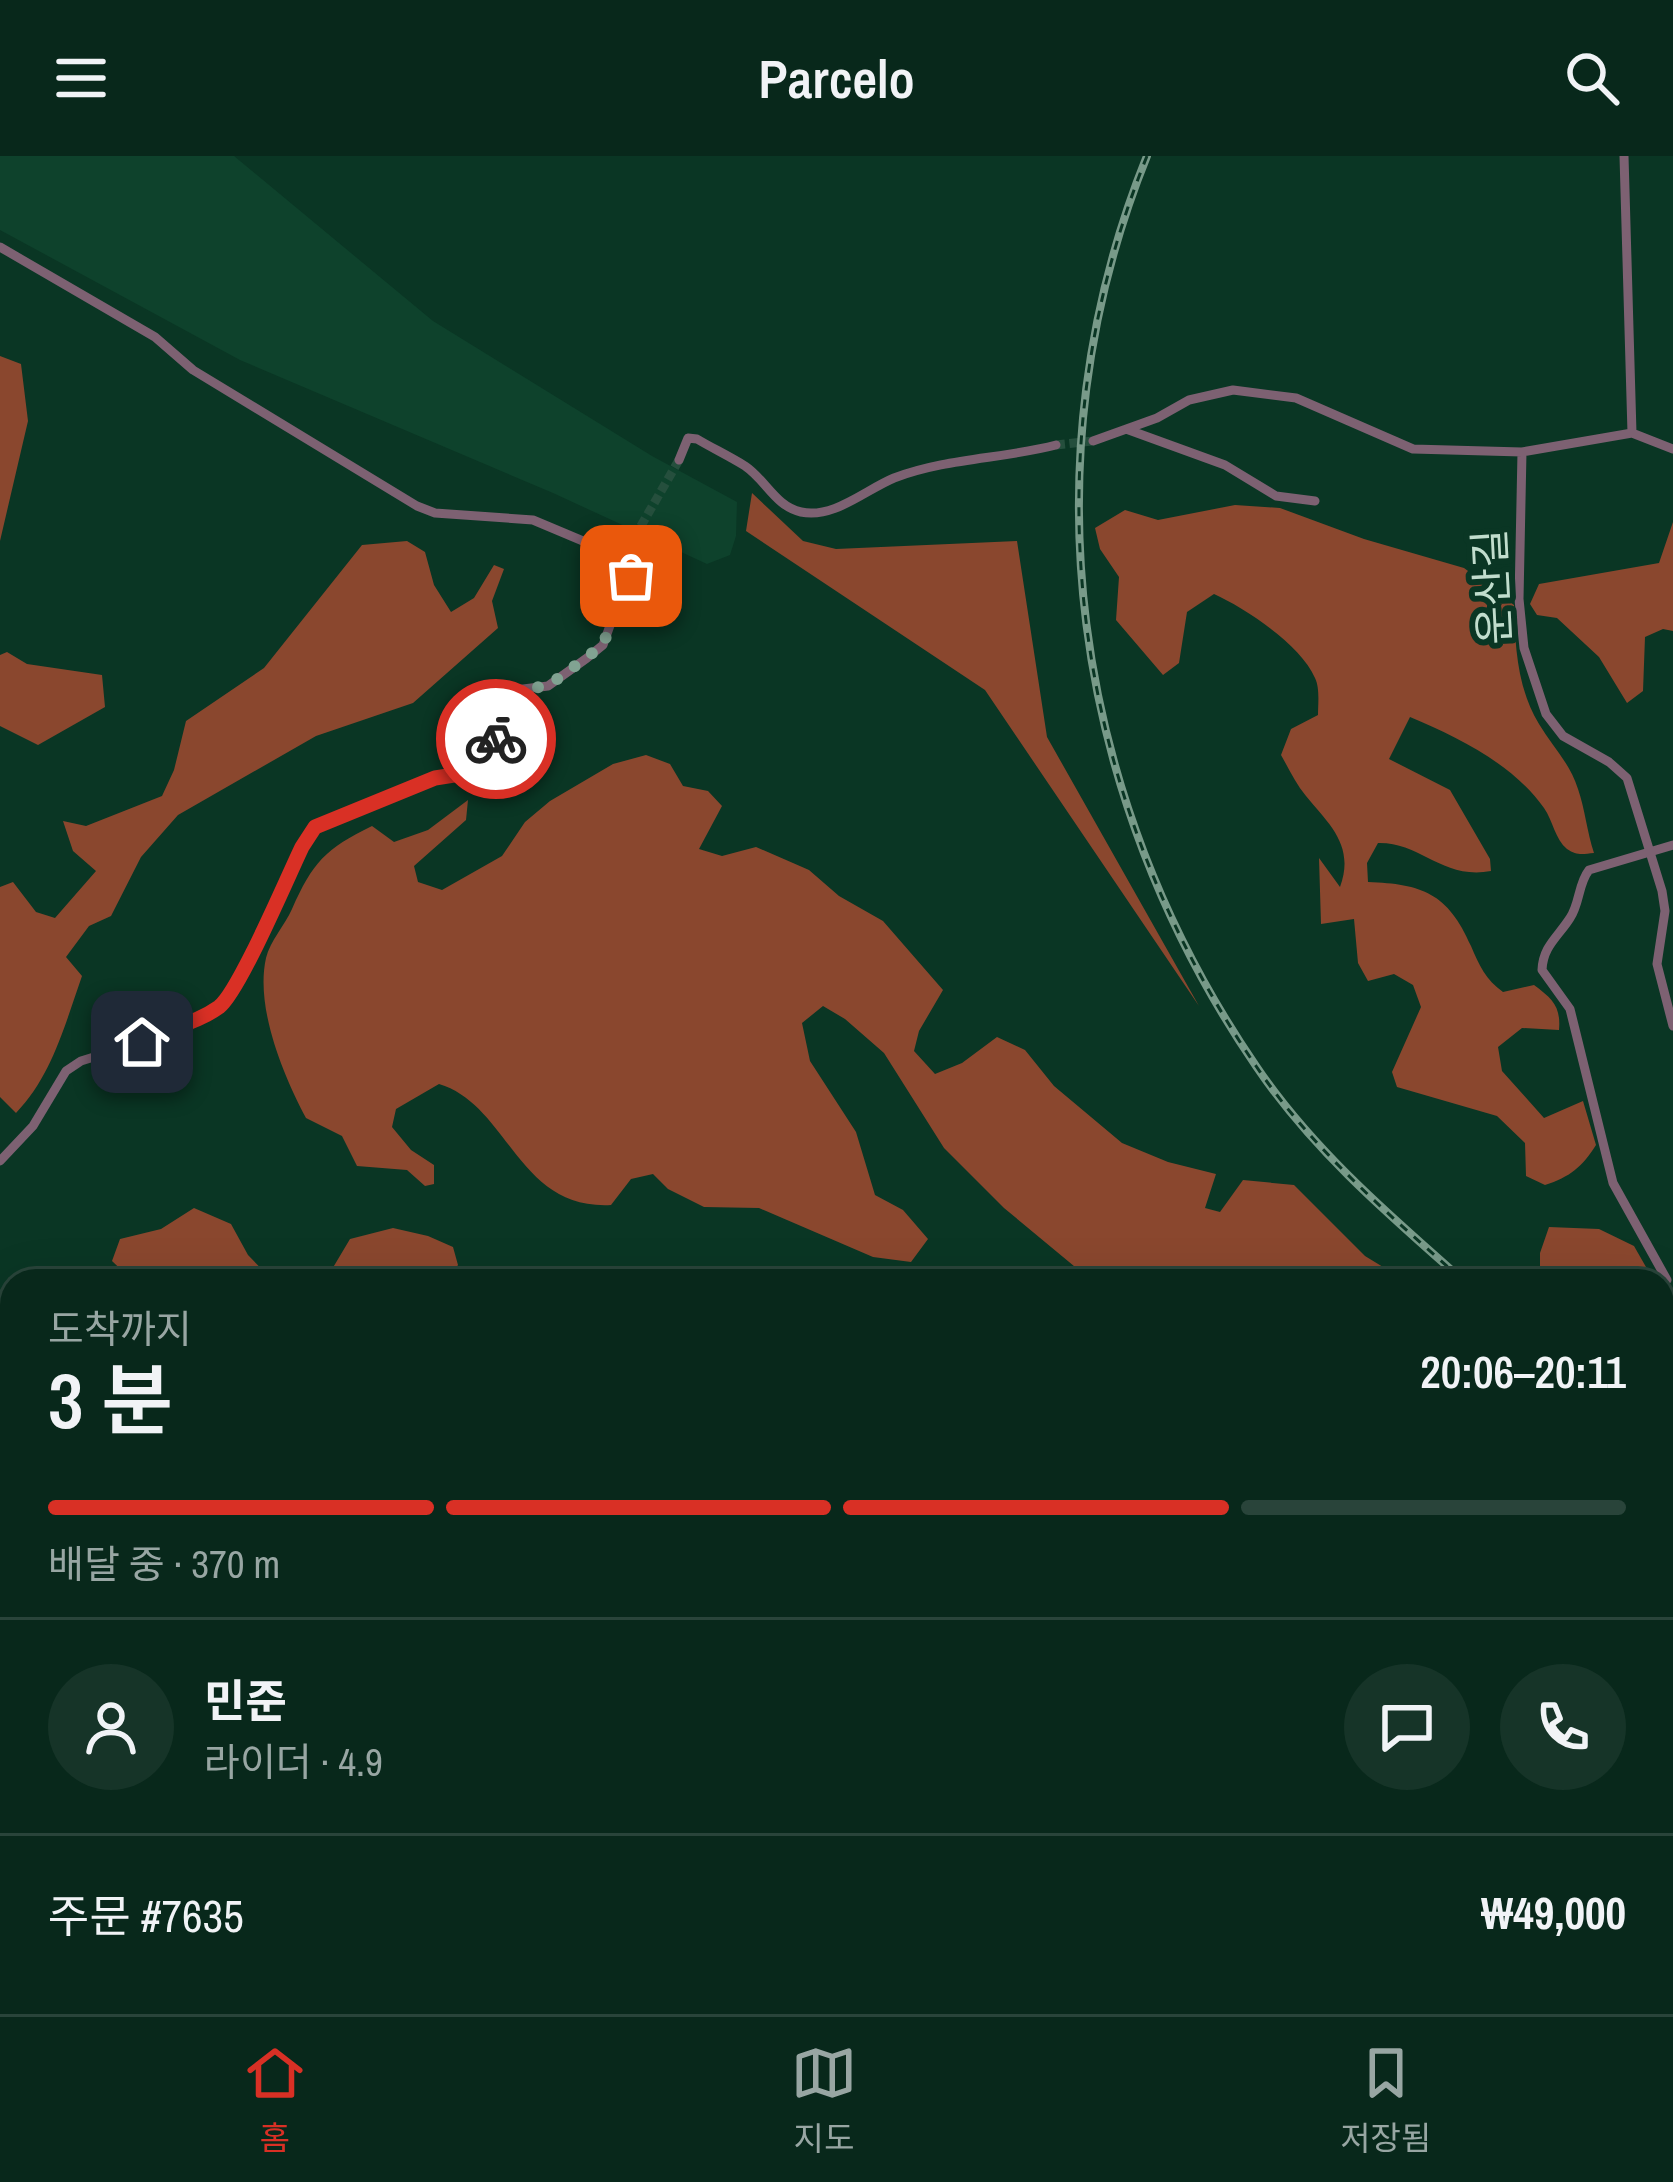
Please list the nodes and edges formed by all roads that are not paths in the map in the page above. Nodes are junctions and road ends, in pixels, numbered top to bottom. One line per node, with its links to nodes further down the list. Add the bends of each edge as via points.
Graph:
1 (1624, 156): 4 (street)
2 (0, 247): 12 (street, via 417,506 533,520)
3 (1126, 429): 5 (street); 8 (street, via 1233,390 1296,398 1413,449); 10 (street, via 1225,465 1276,496)
4 (1632, 433): 7 (street); 8 (street)
5 (1093, 441)
6 (1056, 445): 9 (street, via 949,461 812,513 786,506 747,467 697,439 688,438)
7 (1673, 449)
8 (1522, 452): 14 (street, 운산길, via 1519,599 1534,683 1563,736 1627,778)
9 (679, 460)
10 (1315, 501)
11 (634, 538): 12 (street)
12 (621, 556): 17 (street, via 632,584 603,645 548,686 499,692 495,760 486,770 435,778 315,827 228,999 190,1024 66,1071 33,1126)
13 (1673, 844): 14 (street)
14 (1647, 852): 15 (street, 운산길); 18 (street, via 1584,876 1542,970 1570,1009 1612,1183)
15 (1667, 936): 16 (street, 운산길, via 1657,964)
16 (1673, 1026)
17 (0, 1160)
18 (1661, 1269)

